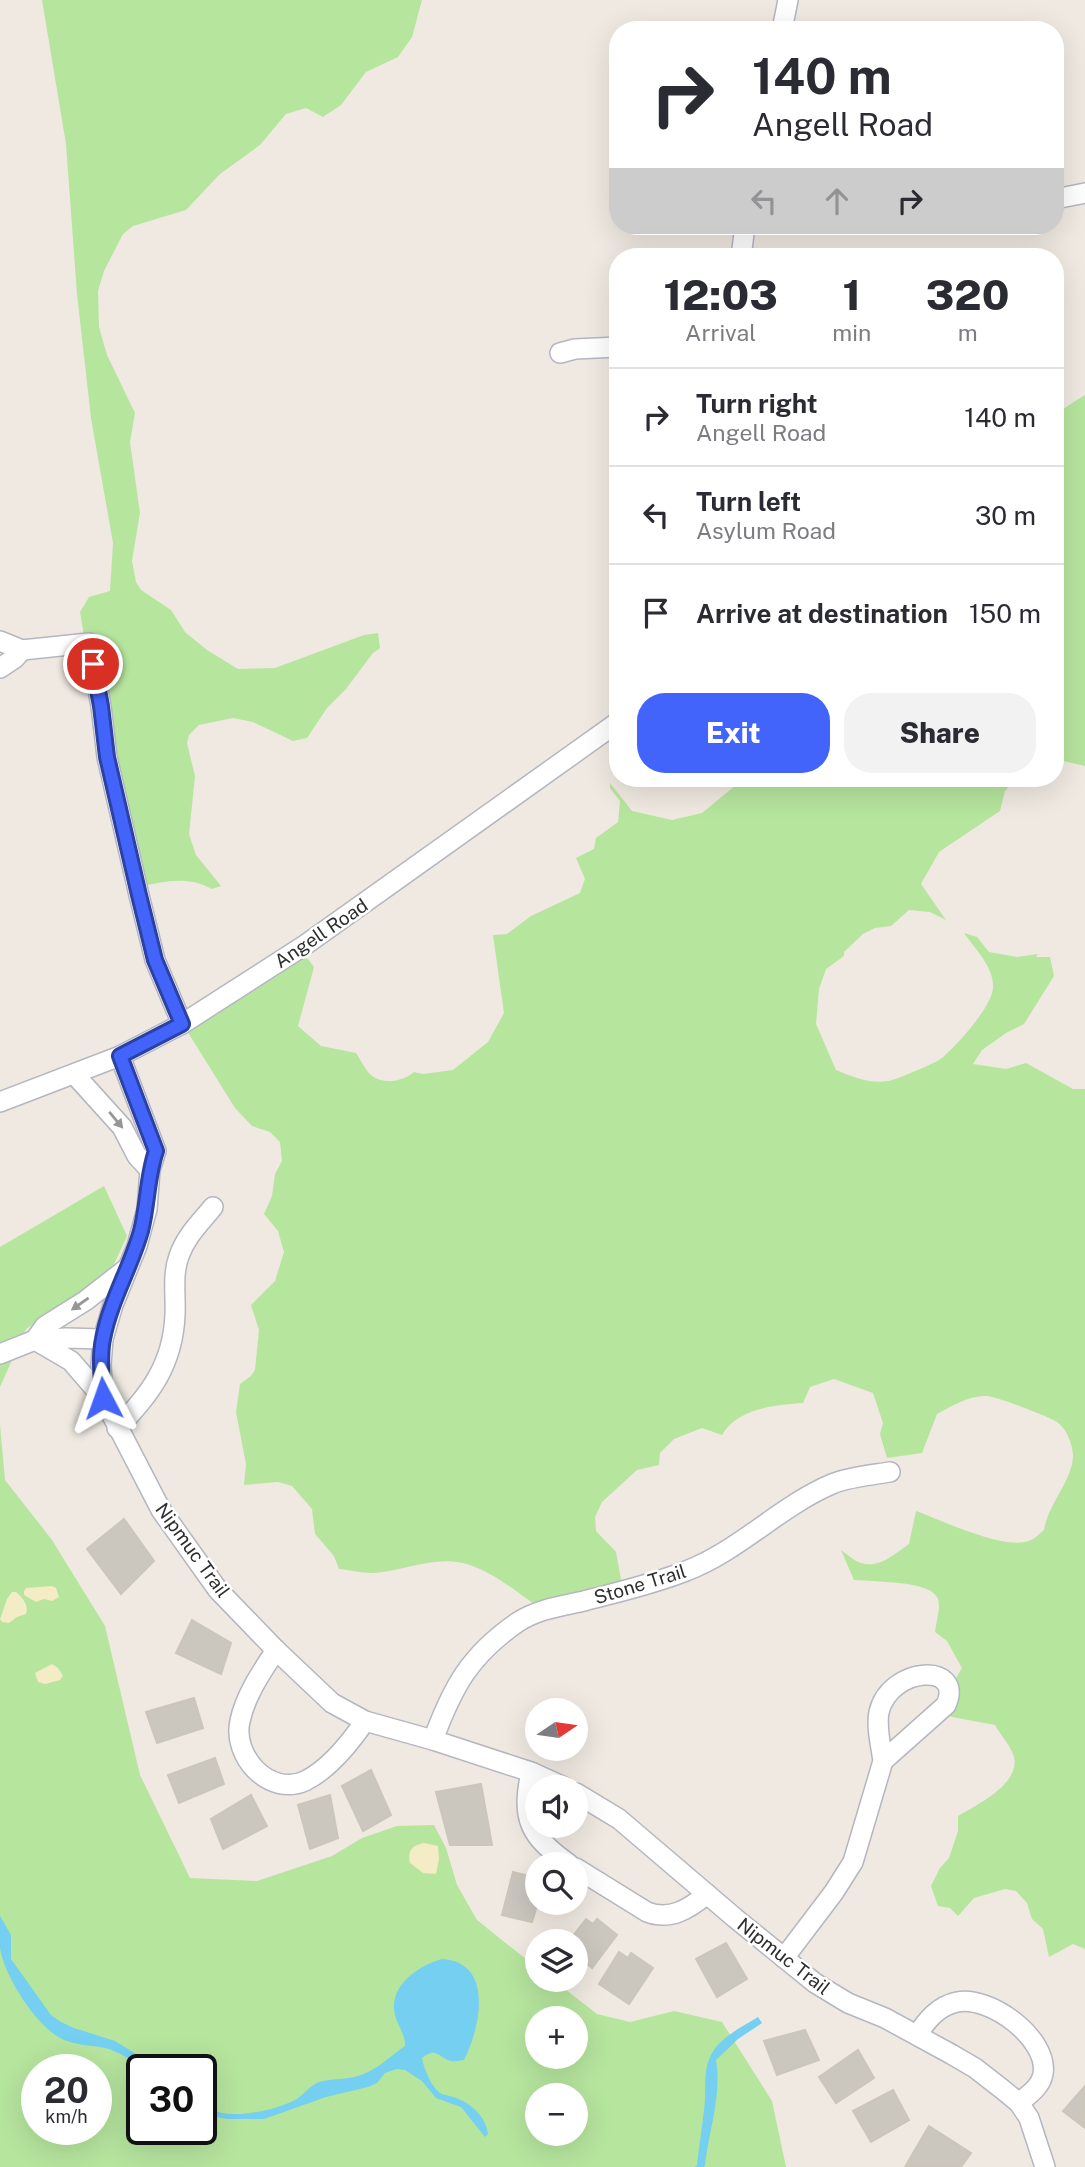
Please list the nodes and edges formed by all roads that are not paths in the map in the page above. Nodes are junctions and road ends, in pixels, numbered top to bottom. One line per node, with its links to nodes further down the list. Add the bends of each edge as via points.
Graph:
1 (788, 0): 2 (street)
2 (784, 21)
3 (1085, 193): 4 (street)
4 (1064, 197)
5 (609, 347): 6 (street)
6 (560, 353)
7 (0, 640): 8 (street)
8 (22, 650): 9 (street); 11 (street, via 89,643 107,757 139,895 155,960)
9 (0, 668)
10 (609, 728): 11 (street, Angell Road, via 306,945)
11 (182, 1024): 12 (street, Angell Road)
12 (120, 1056): 13 (street, Angell Road); 15 (street, Nipmuc Trail, via 156,1151)
13 (75, 1075): 14 (street, Angell Road); 15 (street, one-way to 15, via 122,1127)
14 (0, 1102)
15 (150, 1170): 17 (street, Nipmuc Trail, via 147,1209)
16 (213, 1207): 22 (street, via 187,1238 175,1268 173,1332 158,1380)
17 (126, 1268): 18 (street, Nipmuc Trail); 19 (street, one-way to 19, via 45,1326)
18 (103, 1339): 19 (street); 21 (street, Nipmuc Trail)
19 (35, 1340): 20 (street); 21 (street, via 71,1361)
20 (0, 1354)
21 (103, 1398): 22 (street, Nipmuc Trail)
22 (117, 1428): 24 (street, Nipmuc Trail, via 161,1510 196,1561)
23 (890, 1472): 26 (street, Stone Trail, via 835,1483 687,1571 539,1611 520,1621 473,1660 447,1701)
24 (276, 1650): 25 (street, Nipmuc Trail, via 332,1703); 25 (street, via 240,1720 238,1735 251,1766 264,1777 283,1784 304,1781 343,1751)
25 (365, 1721): 26 (street, Nipmuc Trail)
26 (433, 1740): 28 (street, Nipmuc Trail)
27 (883, 1762): 27 (street, via 946,1705 947,1686 941,1677 912,1677 884,1697 878,1715); 34 (street, via 853,1862)
28 (531, 1772): 29 (street, Nipmuc Trail); 31 (street, via 530,1824)
29 (538, 1775)
30 (588, 1800): 33 (street, Nipmuc Trail, via 619,1819)
31 (553, 1852)
32 (588, 1875): 33 (street, via 657,1916 683,1911)
33 (707, 1894): 34 (street, Nipmuc Trail)
34 (784, 1958): 35 (street, Nipmuc Trail, via 848,2003)
35 (917, 2035): 36 (street, Nipmuc Trail, via 975,2068); 36 (street, via 929,2017 958,2001 974,2001 1006,2015 1026,2033 1043,2066 1039,2084)
36 (1019, 2103): 37 (street, Nipmuc Trail, via 1029,2118)
37 (1045, 2167)

